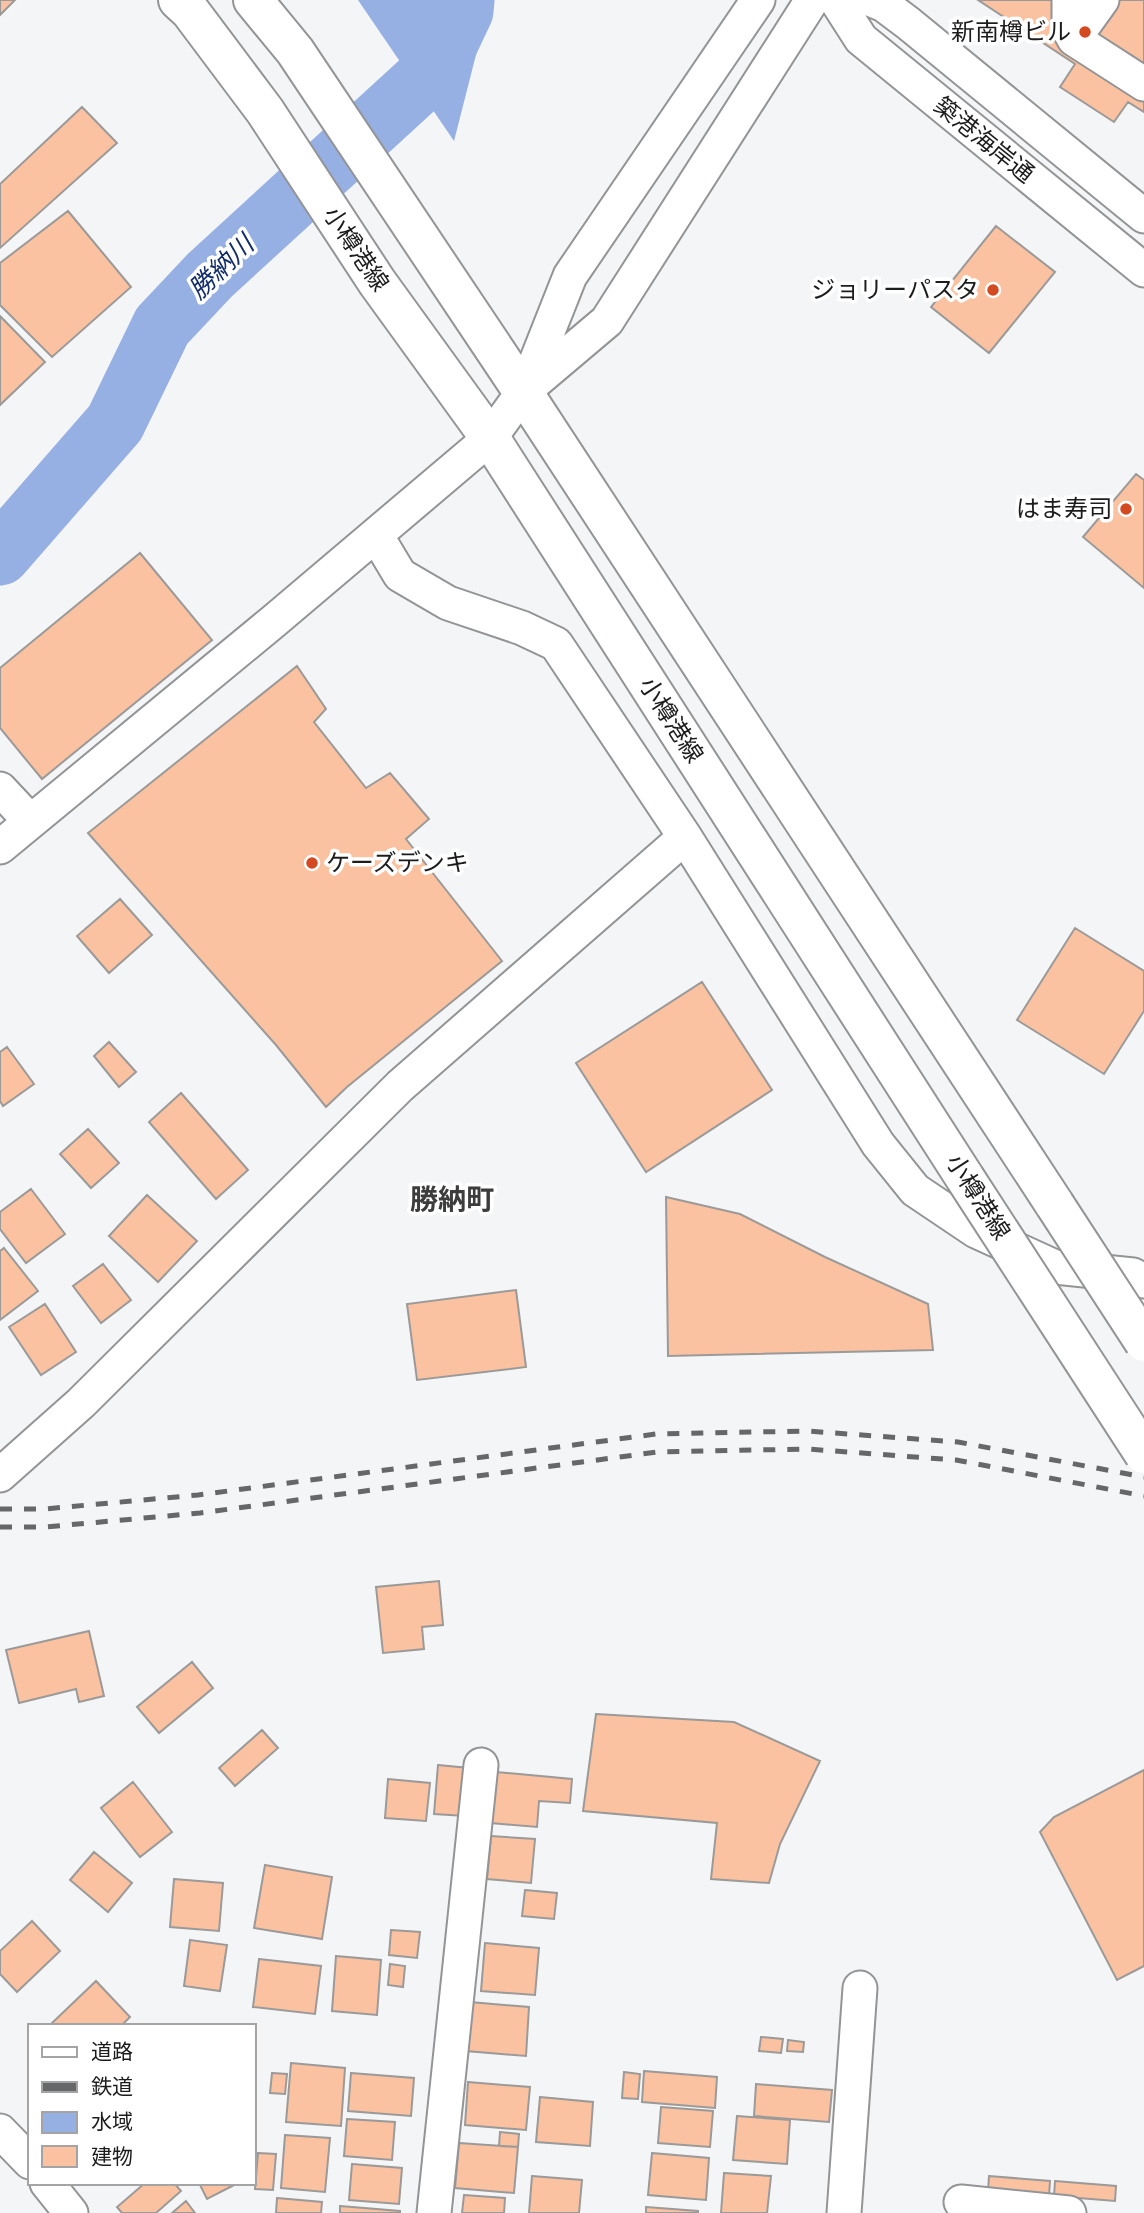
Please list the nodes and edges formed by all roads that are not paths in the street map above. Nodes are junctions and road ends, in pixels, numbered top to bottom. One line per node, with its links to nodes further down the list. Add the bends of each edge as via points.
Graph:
1 (178, 0): 14 (main road, 小樽港線, via 265,111 377,282)
2 (253, 0): 13 (main road, via 295,51)
3 (758, 0): 13 (street, via 570,276)
4 (812, 0): 13 (street, via 607,321)
5 (836, 0): 12 (street, 築港海岸通, via 861,39)
6 (872, 0): 11 (street, 築港海岸通, via 908,23)
7 (1069, 0): 9 (street, via 1069,30)
8 (1102, 0): 9 (street)
9 (1074, 38): 10 (street)
10 (1144, 84)
11 (1144, 216)
12 (1144, 270)
13 (523, 392): 14 (street); 21 (main road, bridge)
14 (490, 438): 15 (street); 22 (main road, 小樽港線, bridge)
15 (376, 535): 17 (street); 18 (street, via 400,575 448,603 556,644)
16 (0, 789): 17 (street)
17 (30, 821): 19 (street)
18 (685, 837): 20 (street, via 878,1144 915,1190 976,1231 1055,1267); 23 (street, via 400,1086 81,1404)
19 (0, 848)
20 (1140, 1271)
21 (1144, 1342)
22 (1144, 1454)
23 (0, 1475)
24 (481, 1765): 31 (street)
25 (860, 1988): 32 (street)
26 (0, 2131): 27 (street)
27 (28, 2160)
28 (49, 2185): 30 (street)
29 (961, 2202): 33 (street)
30 (71, 2213)
31 (434, 2213)
32 (844, 2213)
33 (1069, 2213)

